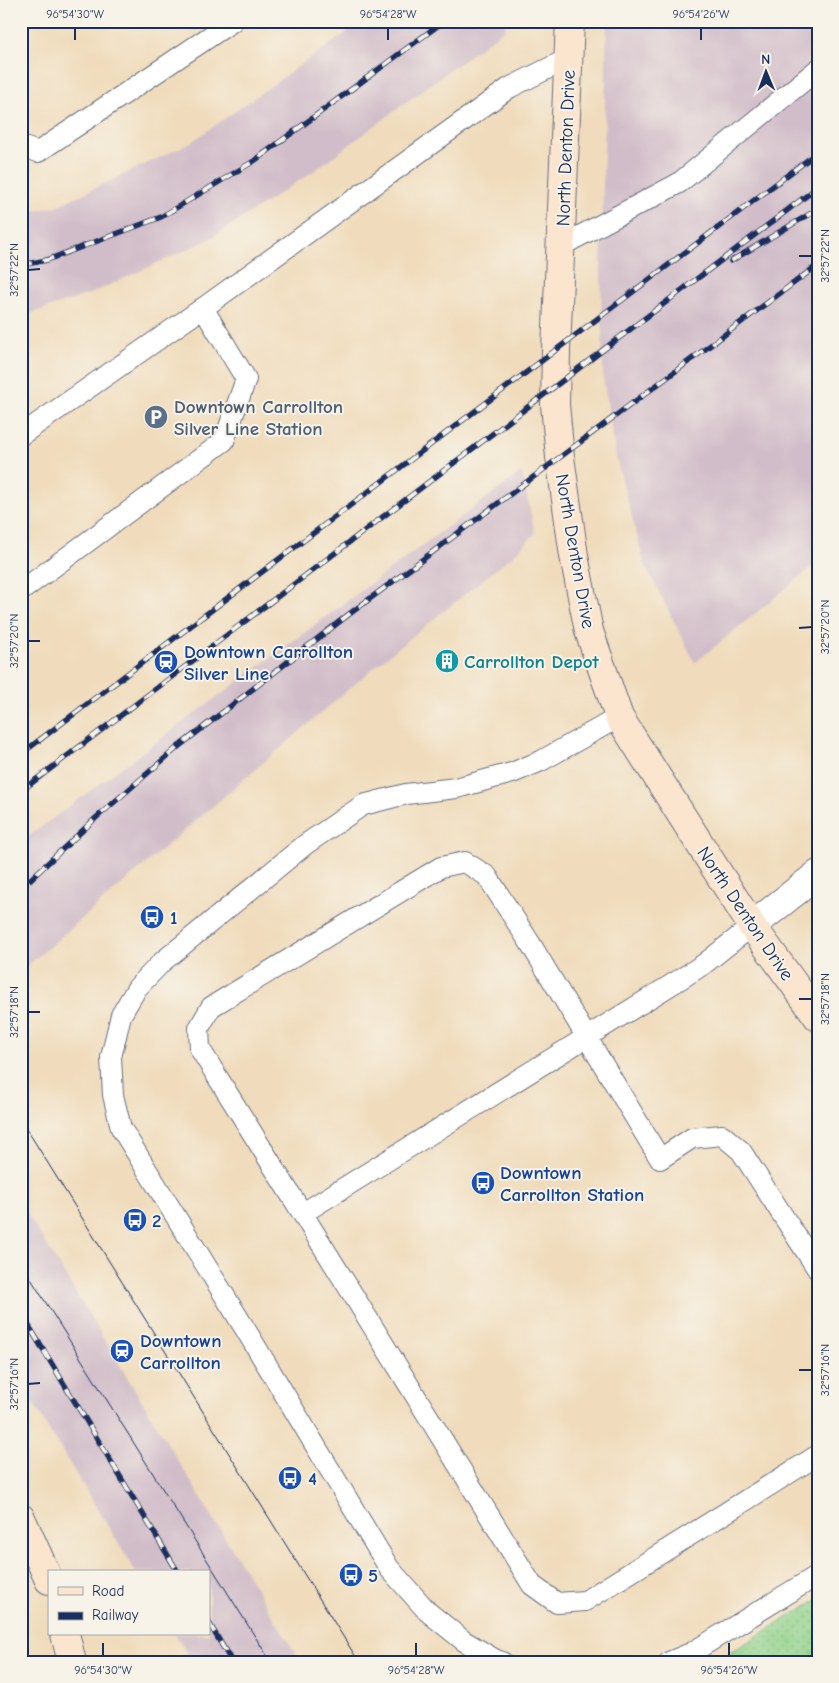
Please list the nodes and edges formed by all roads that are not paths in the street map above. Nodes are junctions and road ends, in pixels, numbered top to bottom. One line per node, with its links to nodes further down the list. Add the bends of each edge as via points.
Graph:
1 (233, 21): 5 (lane, via 38,152)
2 (570, 21): 3 (street, North Denton Drive)
3 (568, 58): 6 (street, North Denton Drive); 7 (lane, via 509,88)
4 (818, 69): 6 (lane, via 680,184)
5 (21, 146)
6 (561, 246): 10 (street, North Denton Drive, via 555,387 560,457 589,631)
7 (203, 308): 8 (lane); 9 (lane, via 246,379 224,441)
8 (21, 435)
9 (21, 591)
10 (620, 717): 12 (street, North Denton Drive); 24 (lane, via 541,761 512,773 456,788 406,794 364,805 322,832 162,962 137,988 121,1015 112,1057 113,1095 121,1128 389,1568 428,1612 464,1641)
11 (818, 874): 12 (street)
12 (752, 926): 13 (street, North Denton Drive); 14 (lane, via 704,964)
13 (818, 1017)
14 (586, 1037): 15 (lane); 15 (lane, via 487,876 465,862 441,868 212,1007 199,1028 200,1049); 16 (lane, via 660,1159 692,1138 722,1135 742,1151)
15 (303, 1213): 17 (lane, via 532,1585 557,1603 585,1601)
16 (818, 1270)
17 (818, 1455)
18 (21, 1518): 19 (street)
19 (28, 1545): 21 (street)
20 (818, 1575): 25 (lane, via 691,1653)
21 (48, 1578)
22 (66, 1636): 23 (street)
23 (72, 1662)
24 (502, 1662)
25 (668, 1662)

